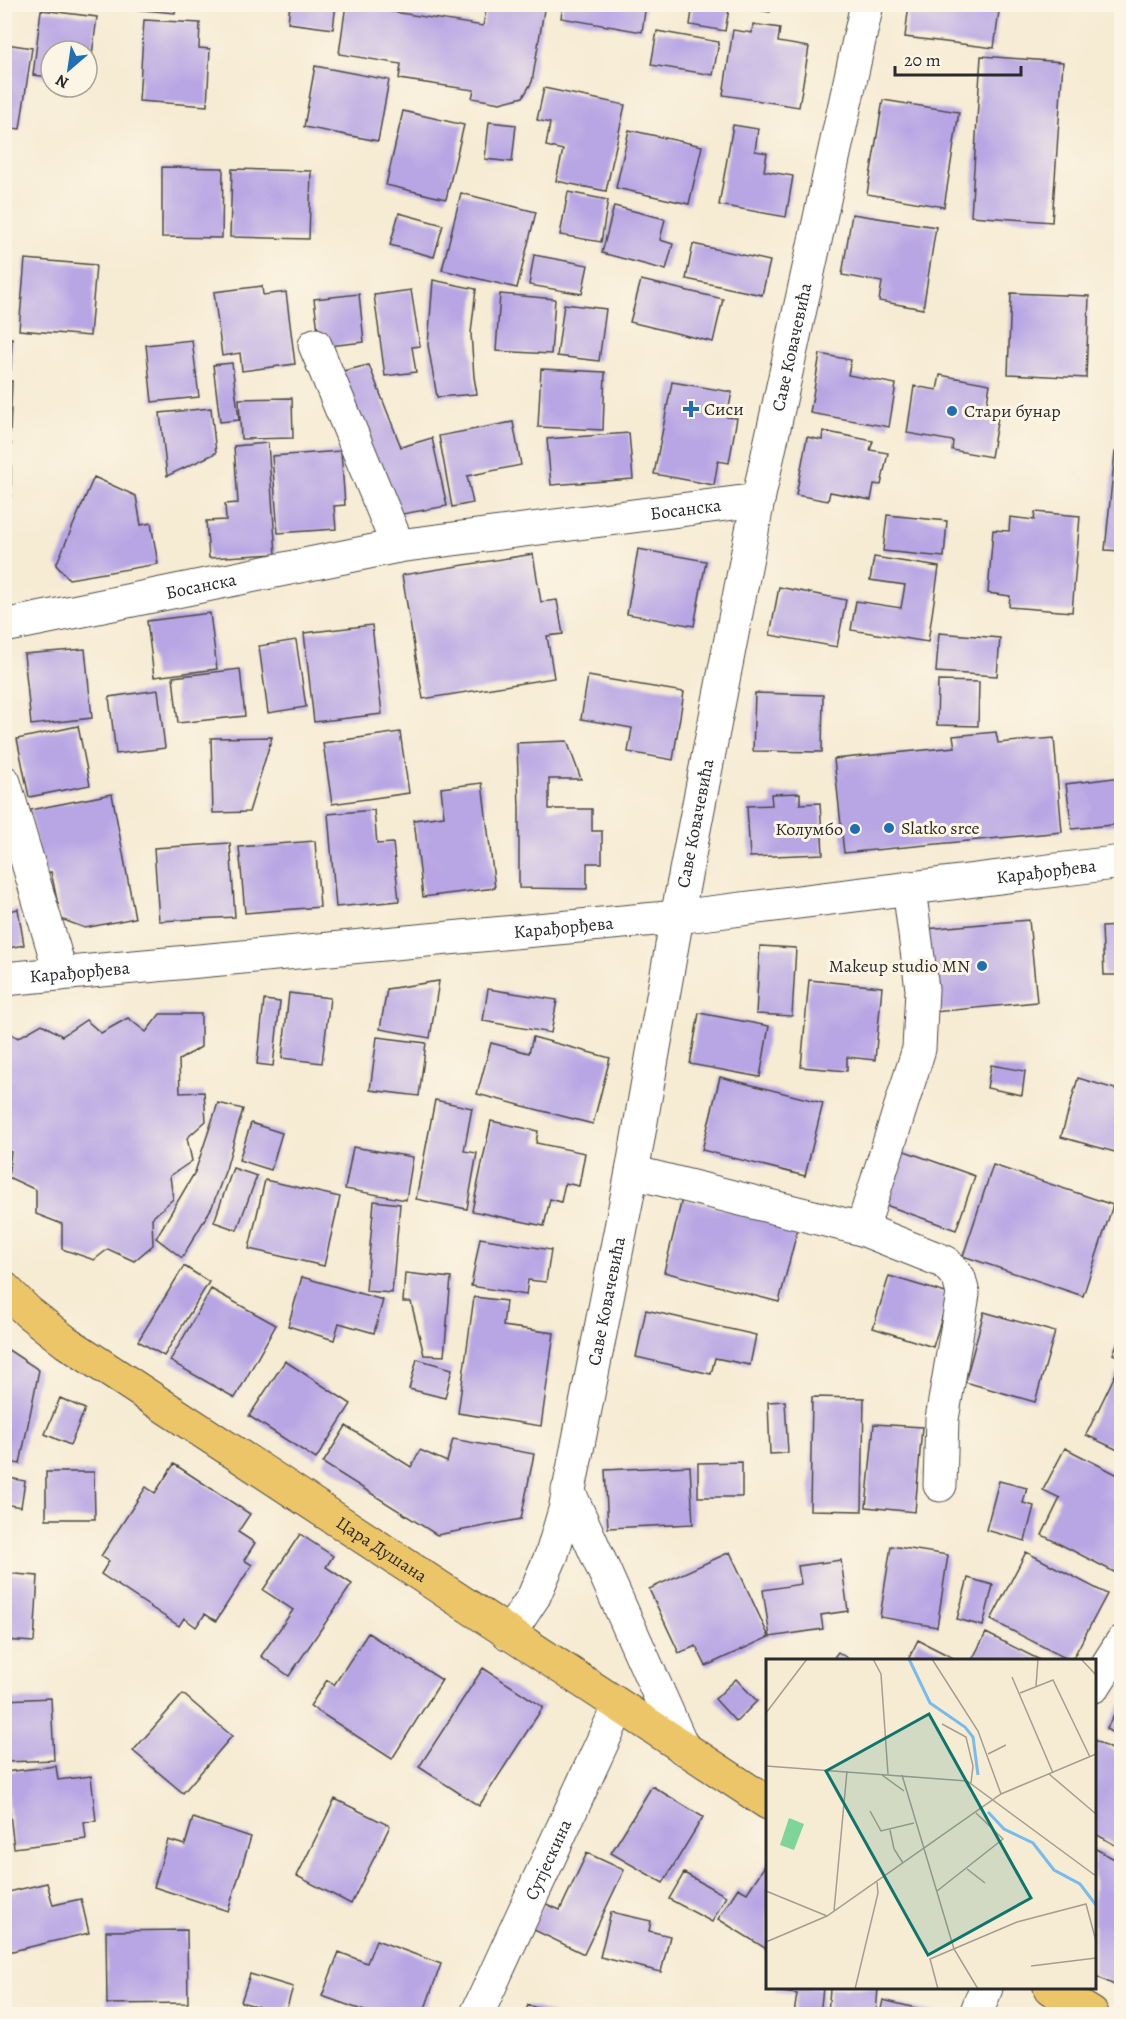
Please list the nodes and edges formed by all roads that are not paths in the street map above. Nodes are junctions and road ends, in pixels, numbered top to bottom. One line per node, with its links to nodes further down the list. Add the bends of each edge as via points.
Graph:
1 (867, 4): 3 (street, Саве Ковачевића)
2 (315, 345): 4 (street)
3 (758, 500): 4 (street, Босанска); 9 (street, Саве Ковачевића)
4 (398, 546): 5 (street, Босанска)
5 (4, 626)
6 (4, 782): 10 (street)
7 (1122, 862): 8 (street, Карађорђева)
8 (909, 888): 9 (street, Карађорђева); 13 (street, via 922,989 919,1049)
9 (677, 917): 10 (street, Карађорђева); 12 (street, Саве Ковачевића)
10 (61, 974): 11 (street, Карађорђева)
11 (4, 979)
12 (632, 1172): 13 (street); 16 (street, Саве Ковачевића)
13 (862, 1229): 15 (street, via 945,1262 959,1278 963,1294 942,1419)
14 (4, 1288): 17 (main road, Цара Душана, via 66,1342)
15 (940, 1485)
16 (568, 1490): 17 (street, Саве Ковачевића, via 552,1554 534,1596); 21 (street)
17 (509, 1634): 20 (main road, Цара Душана)
18 (1122, 1642): 19 (street)
19 (1096, 1684)
20 (619, 1706): 21 (main road, Цара Душана); 25 (street, Сутјескина)
21 (683, 1748): 22 (main road, Цара Душана)
22 (766, 1802)
23 (986, 1989): 26 (street)
24 (1052, 1989): 27 (main road)
25 (477, 2014)
26 (976, 2014)
27 (1092, 2014)

